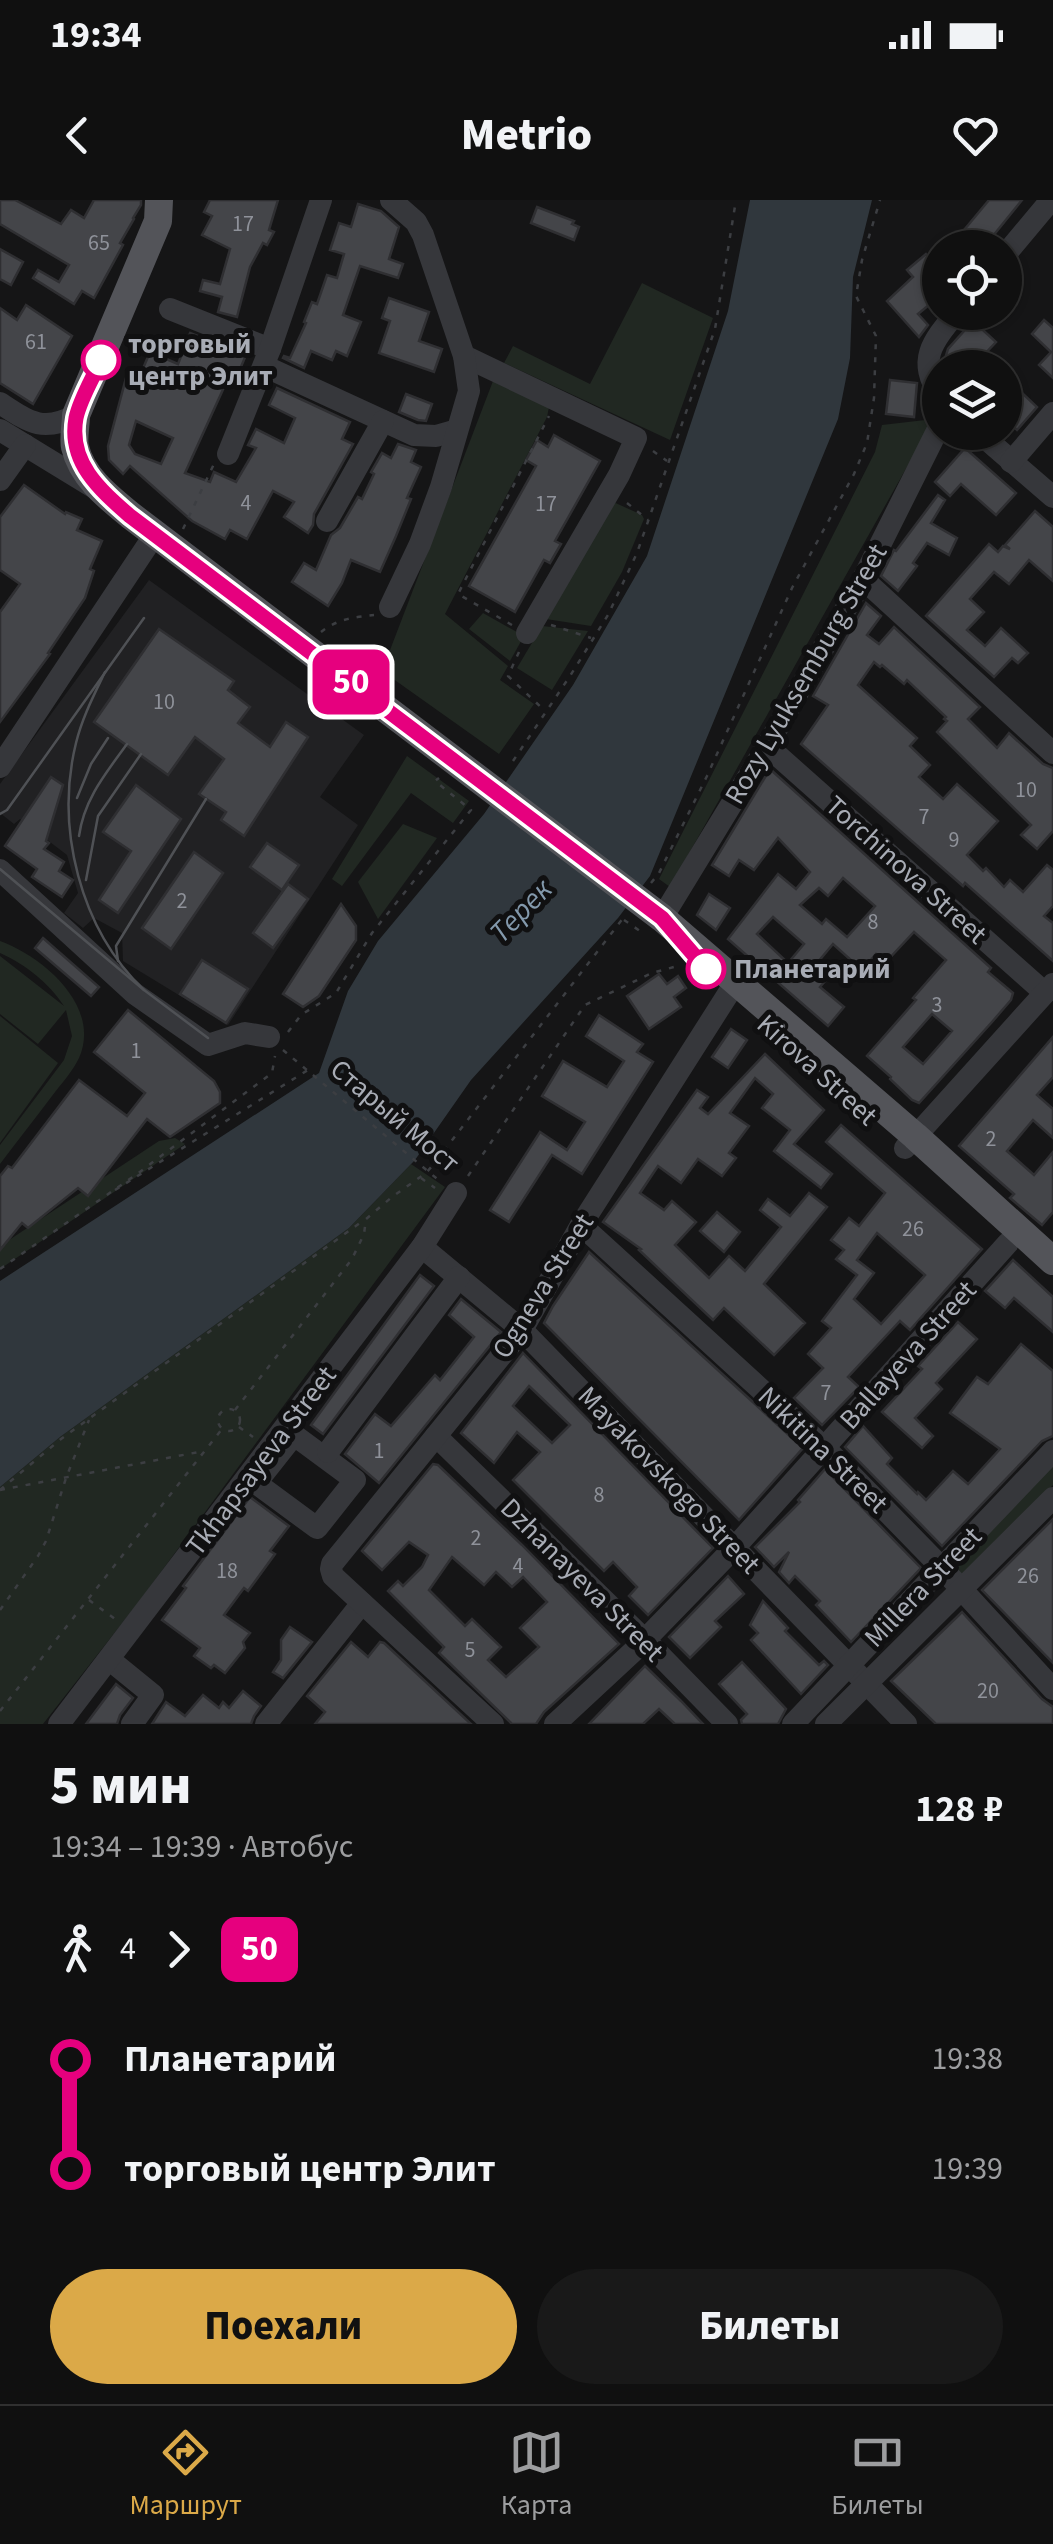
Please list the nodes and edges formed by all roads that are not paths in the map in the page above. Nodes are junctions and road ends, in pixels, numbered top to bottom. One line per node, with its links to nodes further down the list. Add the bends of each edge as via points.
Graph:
1 (321, 200): 8 (street)
2 (391, 200): 7 (street, via 423,235)
3 (1050, 200): 5 (street)
4 (162, 207): 11 (main road)
5 (1022, 234)
6 (170, 309): 8 (street)
7 (464, 356): 14 (street, via 469,391); 27 (street, via 636,438)
8 (267, 358): 12 (street); 18 (street)
9 (0, 402): 11 (street, via 31,423 57,426)
10 (1053, 413): 19 (street)
11 (76, 416): 21 (main road, via 74,446)
12 (382, 420): 14 (street, via 414,436); 23 (street)
13 (0, 430): 15 (street)
14 (457, 430): 26 (street, via 420,544)
15 (26, 445): 20 (street); 21 (street)
16 (928, 450): 25 (street, Rozy Lyuksemburg Street)
17 (998, 450): 19 (street)
18 (220, 460)
19 (1011, 462): 22 (street)
20 (0, 480)
21 (101, 491): 24 (main road)
22 (1053, 498)
23 (327, 521)
24 (164, 541): 30 (street); 32 (main road, via 447,765)
25 (863, 579): 28 (street, Rozy Lyuksemburg Street); 29 (street)
26 (390, 607)
27 (531, 627)
28 (767, 746): 32 (street, Rozy Lyuksemburg Street); 33 (street, Torchinova Street)
29 (1053, 753)
30 (0, 767)
31 (0, 870): 35 (street, via 135,994 208,1045 245,1033)
32 (651, 913): 34 (main road, Kirova Street); 36 (main road, Kirova Street)
33 (1049, 989): 36 (street)
34 (730, 992): 36 (main road, Kirova Street); 38 (street, Ogneva Street)
35 (273, 1041)
36 (910, 1142): 39 (main road, Kirova Street); 41 (main road, Kirova Street)
37 (445, 1191): 40 (street, Tkhapsayeva Street)
38 (581, 1224): 44 (street, Ogneva Street); 46 (street, Nikitina Street)
39 (1008, 1242): 43 (main road, Kirova Street); 46 (street, Ballayeva Street)
40 (422, 1247): 42 (street, Mayakovskogo Street); 55 (street, Tkhapsayeva Street)
41 (1053, 1261)
42 (458, 1277): 44 (street, Mayakovskogo Street); 48 (street)
43 (1053, 1282)
44 (522, 1330): 45 (street, Ogneva Street); 50 (street, Mayakovskogo Street)
45 (436, 1436): 53 (street, Ogneva Street, via 332,1564 333,1576); 54 (street, Dzhanayeva Street)
46 (825, 1448): 50 (street, Ballayeva Street); 51 (street, Nikitina Street)
47 (1053, 1450): 51 (street, Millera Street)
48 (328, 1452)
49 (1053, 1498): 52 (street, Millera Street)
50 (734, 1547): 54 (street, Ballayeva Street); 56 (street, Mayakovskogo Street)
51 (942, 1568): 52 (street, Nikitina Street); 56 (street, Millera Street)
52 (961, 1589): 57 (street, Millera Street); 58 (street, Nikitina Street)
53 (362, 1603): 61 (street); 62 (street)
54 (645, 1640): 63 (street, Ballayeva Street); 64 (street, Dzhanayeva Street)
55 (110, 1660): 59 (street, Tkhapsayeva Street); 60 (street, via 153,1695)
56 (849, 1664): 57 (street, Mayakovskogo Street); 65 (street, Millera Street)
57 (868, 1684): 66 (street, Millera Street); 67 (street, Mayakovskogo Street)
58 (1053, 1689)
59 (60, 1724)
60 (132, 1724)
61 (266, 1724)
62 (492, 1724)
63 (556, 1724)
64 (727, 1724)
65 (793, 1724)
66 (826, 1724)
67 (906, 1724)

